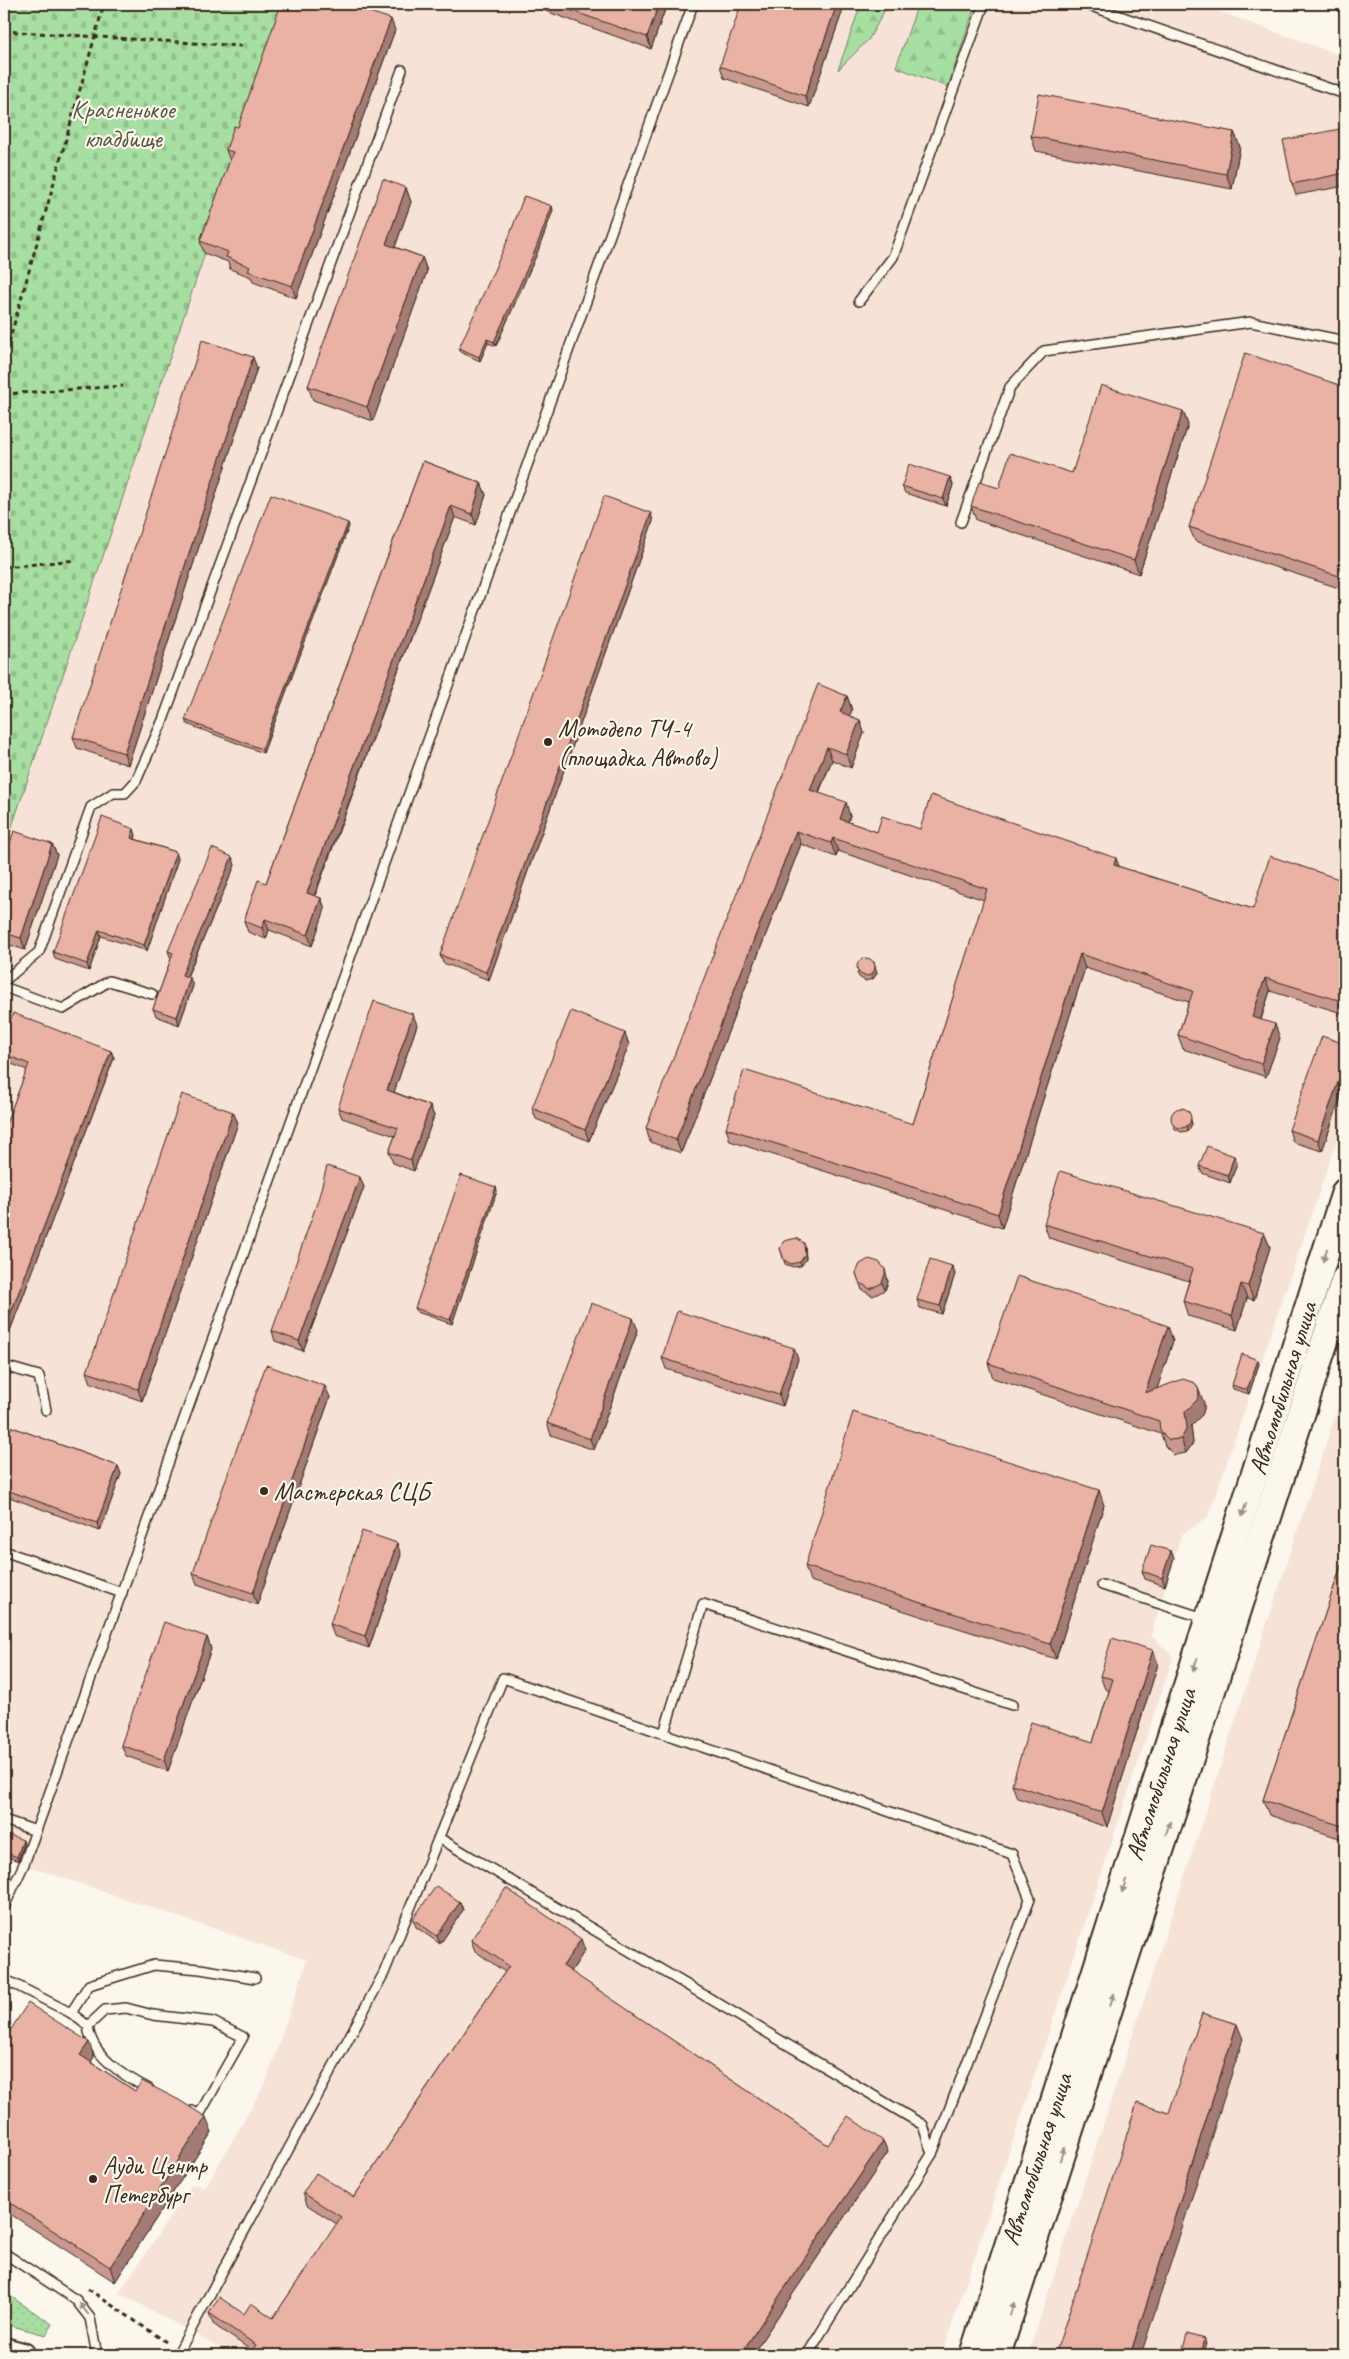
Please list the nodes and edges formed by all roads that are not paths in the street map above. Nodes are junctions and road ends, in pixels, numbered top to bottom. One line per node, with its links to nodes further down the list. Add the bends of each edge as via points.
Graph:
1 (693, 4): 18 (lane)
2 (984, 4): 6 (lane, via 893,257)
3 (1088, 6): 5 (lane)
4 (402, 70): 9 (lane, via 163,720 136,781 125,793 112,793 91,806 39,952)
5 (1345, 94)
6 (859, 301)
7 (1345, 341): 8 (lane, via 1251,322 1044,351 1010,387)
8 (961, 522)
9 (4, 981)
10 (4, 987): 11 (lane, via 63,1009 110,980)
11 (152, 994)
12 (1345, 1192): 19 (main road, Автомобильная улица, one-way to 19)
13 (1345, 1279): 40 (main road, Автомобильная улица, one-way to 13)
14 (4, 1366): 15 (lane, via 39,1376)
15 (46, 1410)
16 (4, 1552): 18 (lane)
17 (1102, 1585): 19 (lane)
18 (122, 1593): 23 (lane)
19 (1210, 1620): 39 (main road, Автомобильная улица, one-way to 39)
20 (1012, 1705): 21 (lane, via 703,1604)
21 (664, 1734): 24 (lane, via 503,1678); 32 (lane, via 1012,1854 1030,1899)
22 (4, 1820): 23 (lane)
23 (36, 1831): 25 (lane)
24 (438, 1838): 32 (lane, via 923,2125); 37 (lane, via 384,1973)
25 (4, 1908)
26 (255, 1978): 28 (lane, via 154,1965 89,1985)
27 (4, 1979): 28 (lane)
28 (70, 2013): 29 (lane)
29 (88, 2026): 30 (lane, via 89,2039 102,2055 127,2078); 31 (lane, via 105,2010 126,2008 153,2016 213,2022 243,2037 199,2115)
30 (159, 2094)
31 (183, 2107)
32 (932, 2154): 38 (lane)
33 (4, 2253): 36 (lane, one-way to 33, via 90,2318 76,2300)
34 (4, 2350): 35 (street)
35 (23, 2355)
36 (97, 2355)
37 (177, 2355)
38 (807, 2355)
39 (973, 2355)
40 (997, 2355)

